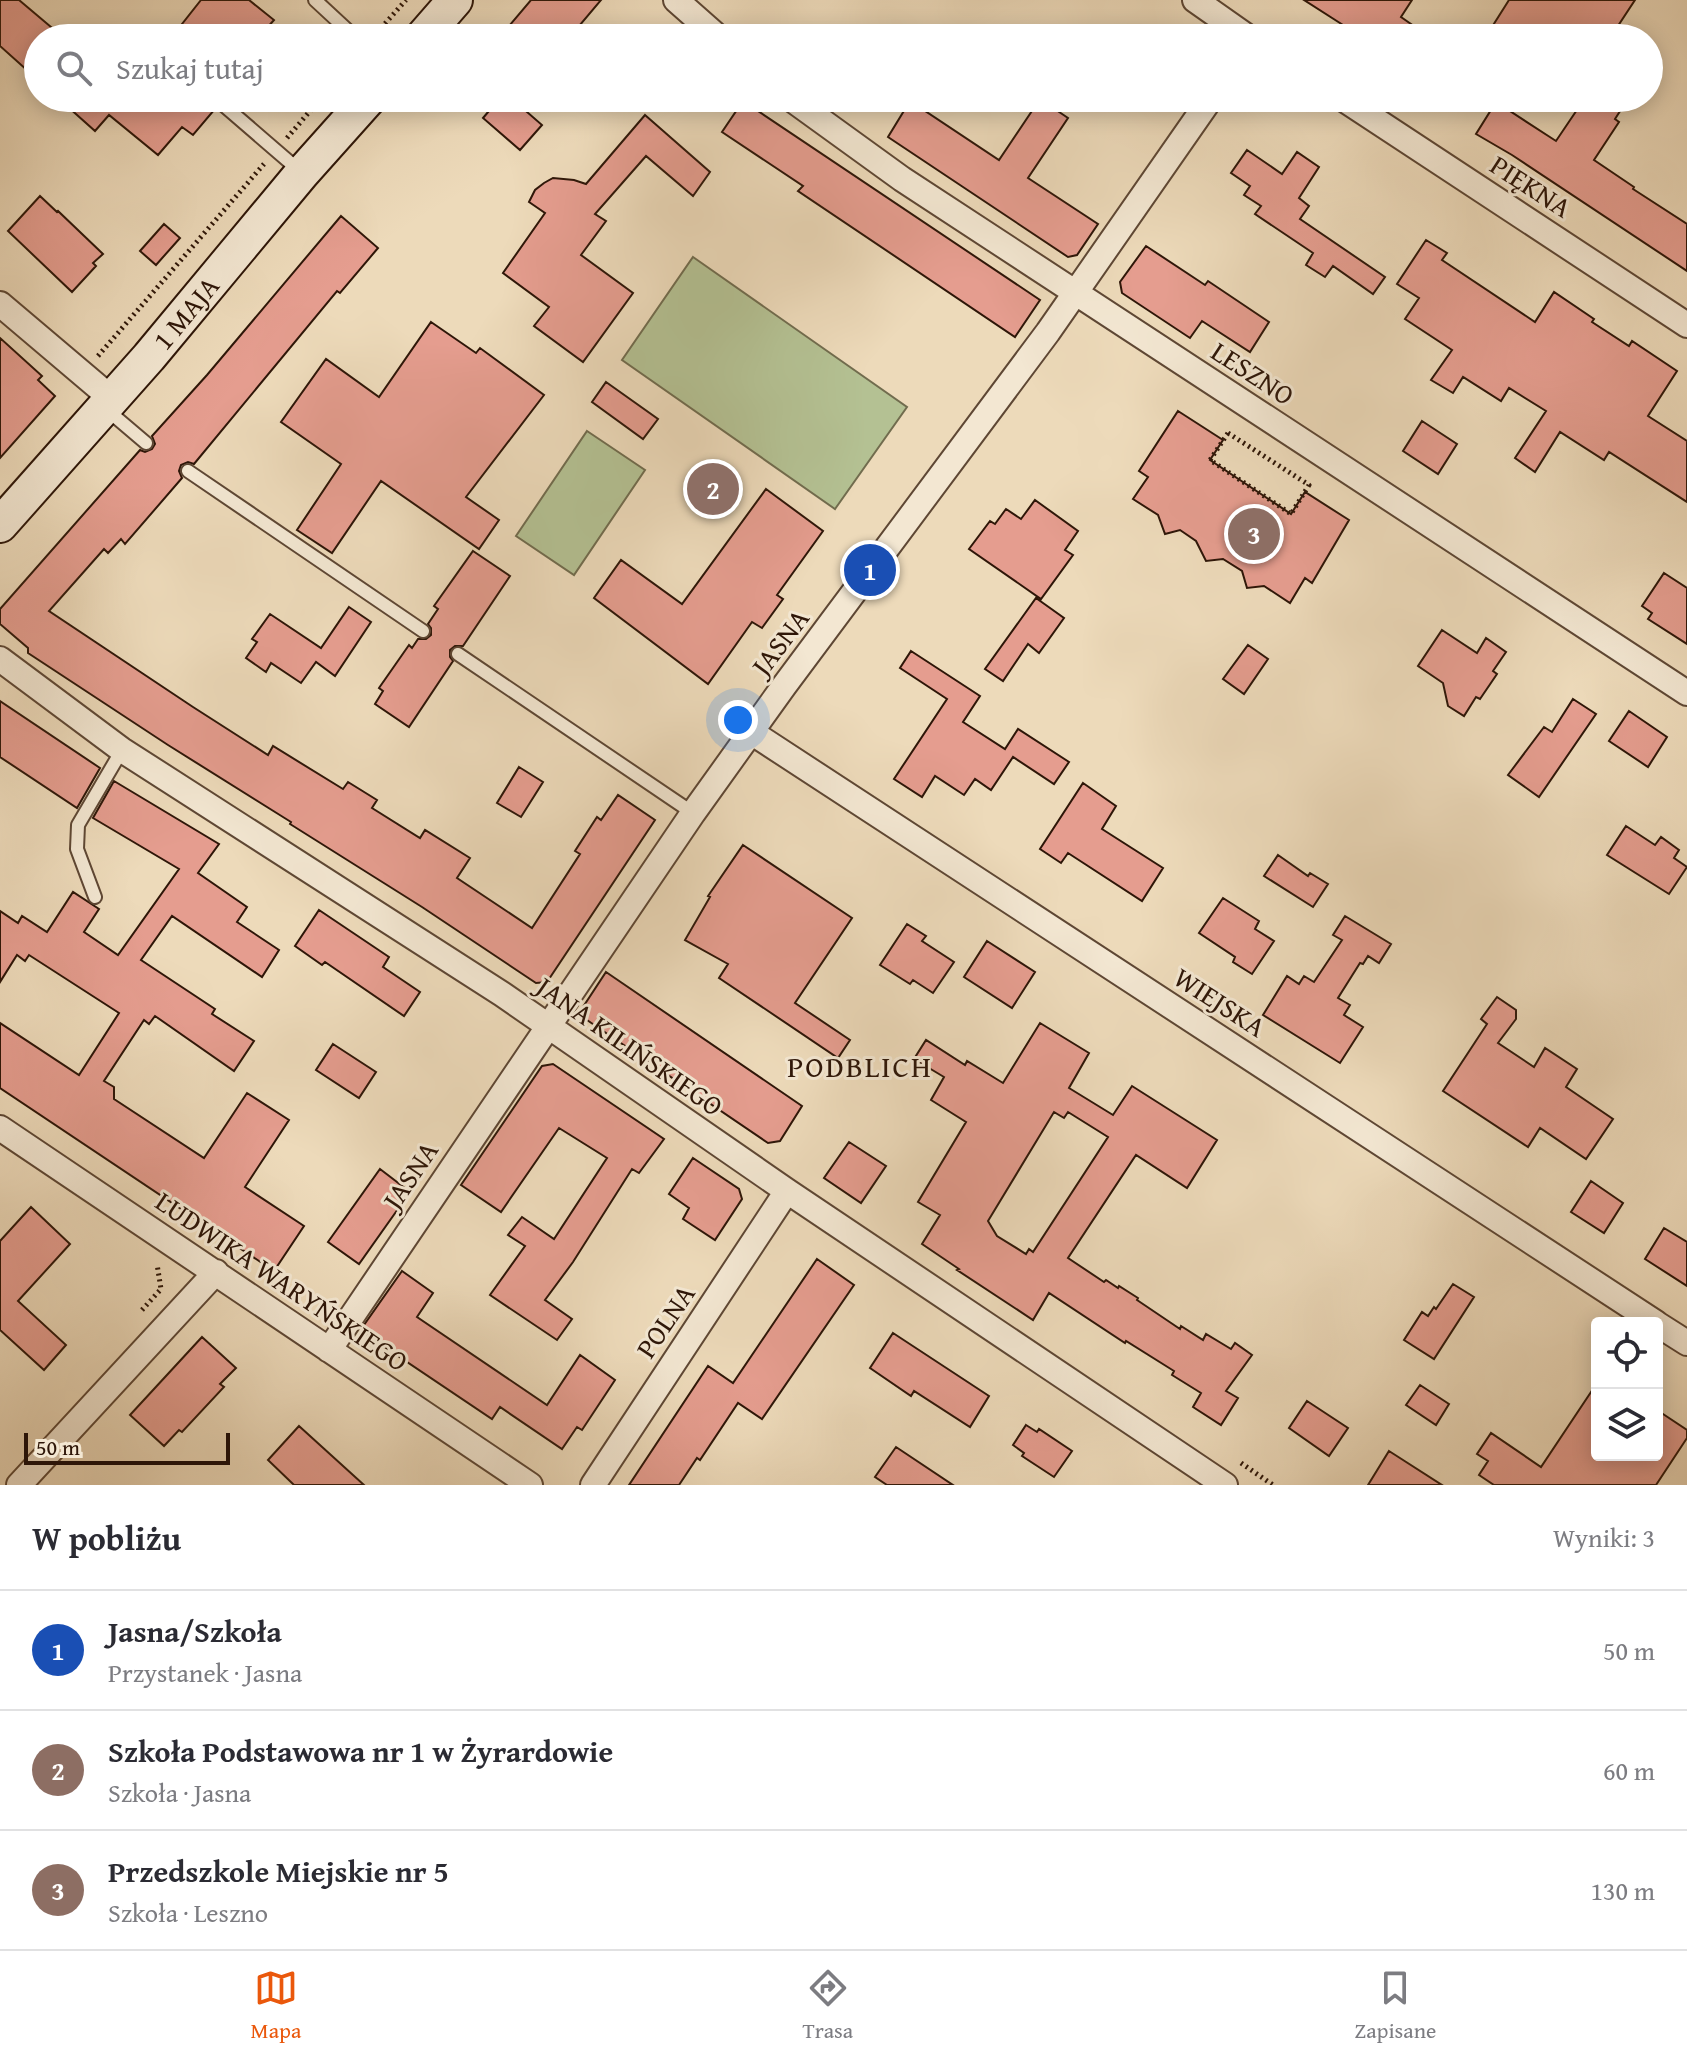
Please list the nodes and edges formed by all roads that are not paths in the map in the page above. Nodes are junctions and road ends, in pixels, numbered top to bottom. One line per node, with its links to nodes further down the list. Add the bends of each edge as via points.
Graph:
1 (315, 0): 5 (lane)
2 (455, 0): 6 (street)
3 (676, 0): 7 (street)
4 (1195, 0): 8 (street)
5 (341, 24)
6 (434, 24)
7 (703, 24)
8 (1229, 24)
9 (232, 112): 14 (lane)
10 (356, 112): 14 (street, 1 MAJA)
11 (809, 112): 15 (street, LESZNO)
12 (1201, 112): 15 (street, JASNA)
13 (1363, 112): 17 (street, PIĘKNA)
14 (302, 173): 18 (street, 1 MAJA)
15 (1077, 293): 25 (street, LESZNO); 26 (street, JASNA)
16 (0, 304): 18 (street)
17 (1687, 325)
18 (107, 402): 19 (lane); 21 (street, 1 MAJA)
19 (146, 443)
20 (188, 471): 22 (lane)
21 (0, 525)
22 (423, 631)
23 (458, 654): 28 (lane)
24 (0, 659): 27 (street, JANA KILIŃSKIEGO)
25 (1687, 693)
26 (751, 732): 28 (street, JASNA); 34 (street, WIEJSKA)
27 (122, 750): 29 (lane, via 78,825 77,849); 30 (street, JANA KILIŃSKIEGO)
28 (693, 813): 30 (street, JASNA)
29 (95, 897)
30 (548, 1025): 32 (street, JANA KILIŃSKIEGO); 37 (street, JASNA)
31 (0, 1128): 33 (street, LUDWIKA WARYŃSKIEGO)
32 (787, 1191): 40 (street, POLNA); 41 (street, JANA KILIŃSKIEGO)
33 (216, 1272): 37 (street, LUDWIKA WARYŃSKIEGO); 38 (street)
34 (1647, 1317)
35 (1663, 1328): 36 (street, WIEJSKA)
36 (1687, 1343)
37 (329, 1350): 39 (street, LUDWIKA WARYŃSKIEGO)
38 (19, 1485)
39 (530, 1485)
40 (593, 1485)
41 (1225, 1485)

